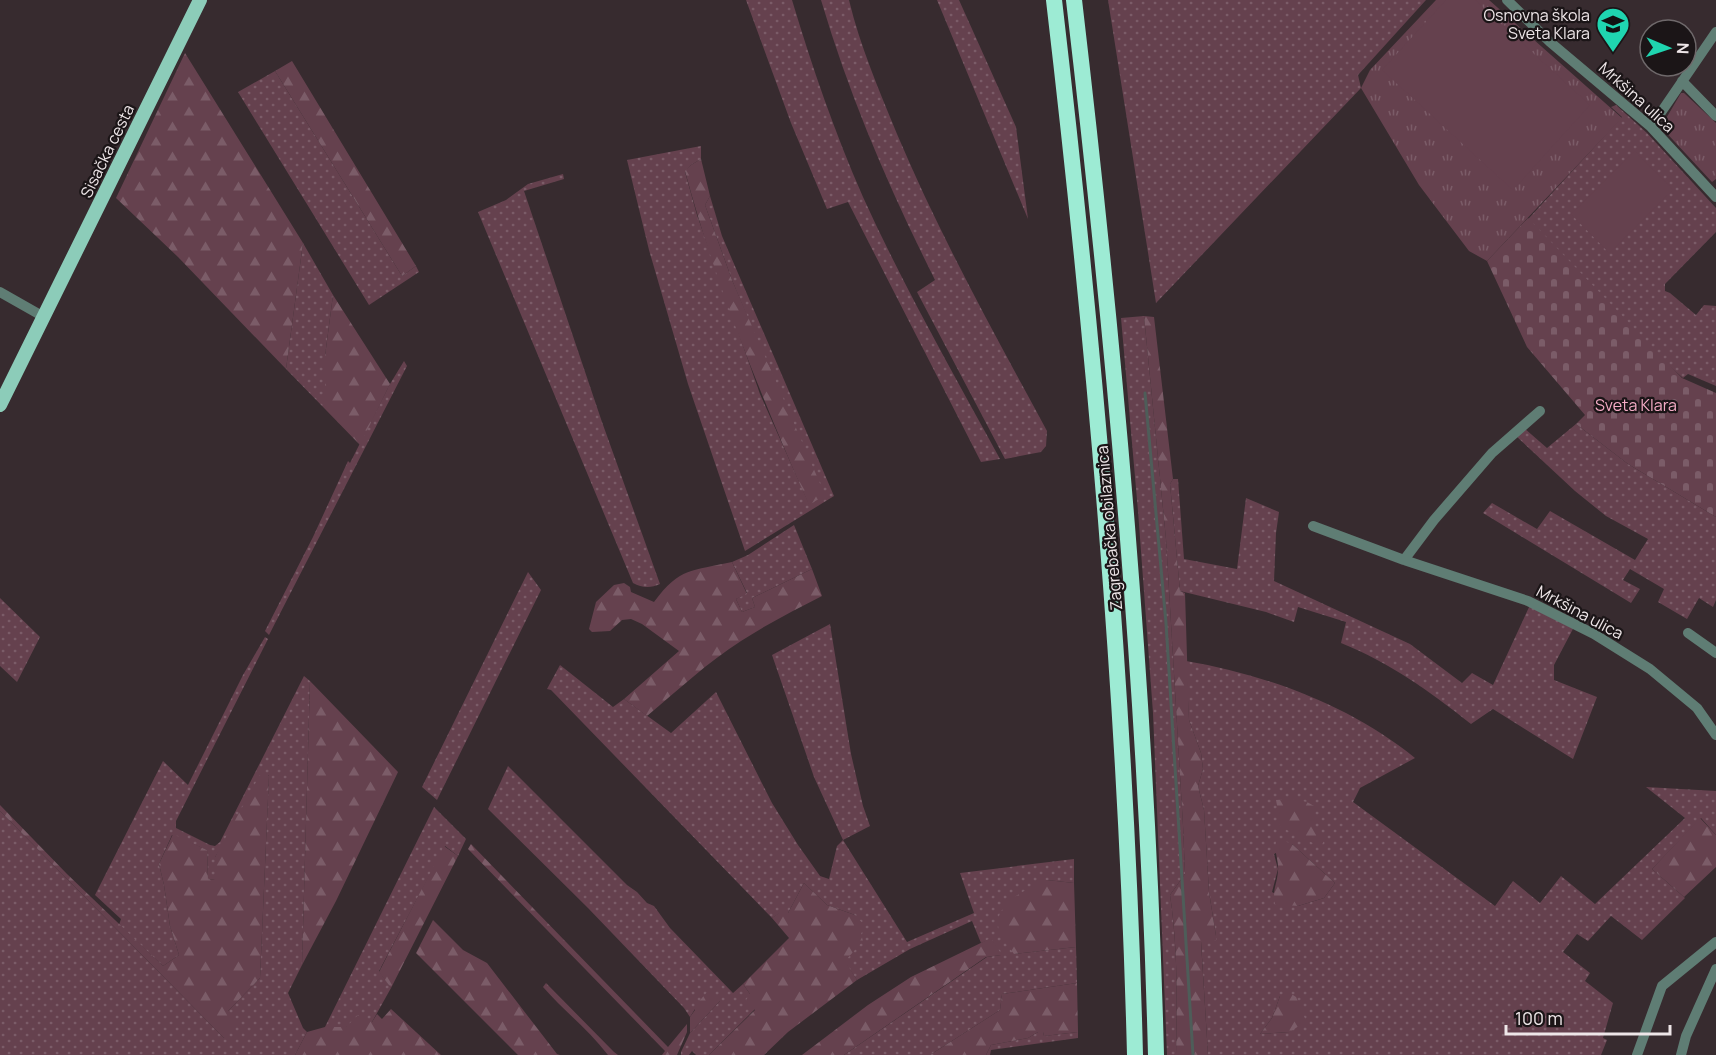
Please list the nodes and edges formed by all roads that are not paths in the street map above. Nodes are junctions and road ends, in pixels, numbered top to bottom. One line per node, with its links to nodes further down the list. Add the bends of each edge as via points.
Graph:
1 (200, 0): 11 (main road, Sisačka cesta)
2 (1054, 0): 21 (highway, Zagrebačka obilaznica, via 1099,424 1122,757)
3 (1074, 0): 22 (highway, Zagrebačka obilaznica, via 1100,223 1136,640)
4 (1507, 0): 8 (street, Mrkšina ulica, via 1550,42)
5 (1716, 32): 6 (street)
6 (1682, 81): 7 (street); 8 (street)
7 (1716, 116)
8 (1651, 127): 9 (street, Mrkšina ulica)
9 (1716, 197)
10 (0, 292): 11 (street)
11 (44, 317): 12 (main road, Sisačka cesta)
12 (0, 405)
13 (1539, 411): 15 (street, via 1491,453)
14 (1313, 526): 15 (street, Mrkšina ulica)
15 (1404, 560): 18 (street, Mrkšina ulica, via 1528,601 1594,634 1650,669 1697,708)
16 (1688, 633): 17 (street)
17 (1716, 653)
18 (1716, 735)
19 (1716, 943): 23 (street, via 1662,986)
20 (1716, 969): 24 (street)
21 (1135, 1055)
22 (1156, 1055)
23 (1637, 1055)
24 (1681, 1055)

